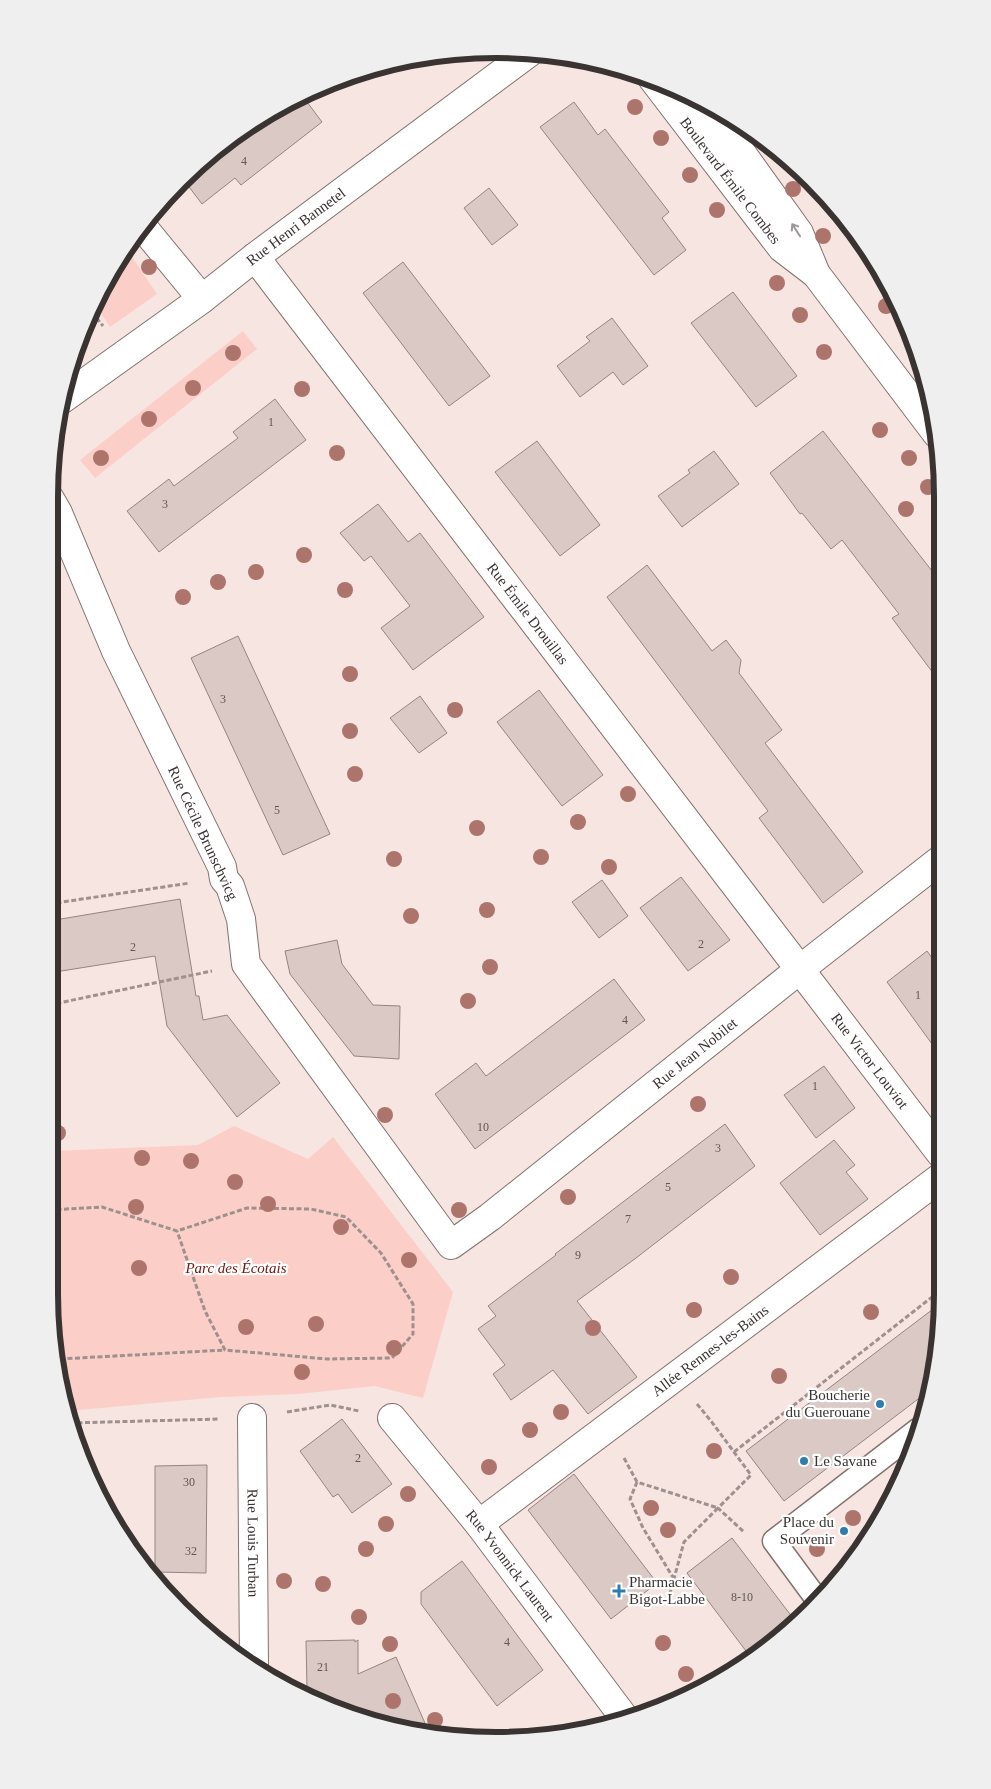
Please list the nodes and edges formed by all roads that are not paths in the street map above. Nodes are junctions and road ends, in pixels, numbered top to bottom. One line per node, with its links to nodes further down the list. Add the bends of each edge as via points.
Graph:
1 (522, 58): 5 (street, Rue Henri Bannetel)
2 (662, 90): 6 (street, Boulevard Émile Combes, via 782,248)
3 (716, 117): 6 (street, Boulevard Émile Combes, one-way to 3, via 799,233)
4 (146, 231): 7 (street)
5 (255, 257): 7 (street, Rue Henri Bannetel); 12 (street, Rue Émile Drouillas)
6 (816, 274): 9 (street, Boulevard Émile Combes)
7 (202, 300): 8 (street, Rue Henri Bannetel)
8 (69, 394)
9 (927, 421)
10 (58, 513): 15 (street, Rue Cécile Brunschvicg, via 116,650 230,886 241,919 246,964)
11 (934, 865): 12 (street, Rue Jean Nobilet)
12 (799, 970): 13 (street, Rue Victor Louviot); 15 (street, Rue Jean Nobilet)
13 (934, 1145)
14 (934, 1182): 19 (street, Allée Rennes-les-Bains)
15 (451, 1245)
16 (252, 1418): 21 (street, Rue Louis Turban)
17 (392, 1418): 19 (street, Rue Yvonnick Laurent)
18 (909, 1437): 20 (lane, via 774,1541)
19 (479, 1524): 22 (street, Rue Yvonnick Laurent)
20 (813, 1594)
21 (254, 1659)
22 (621, 1713)

